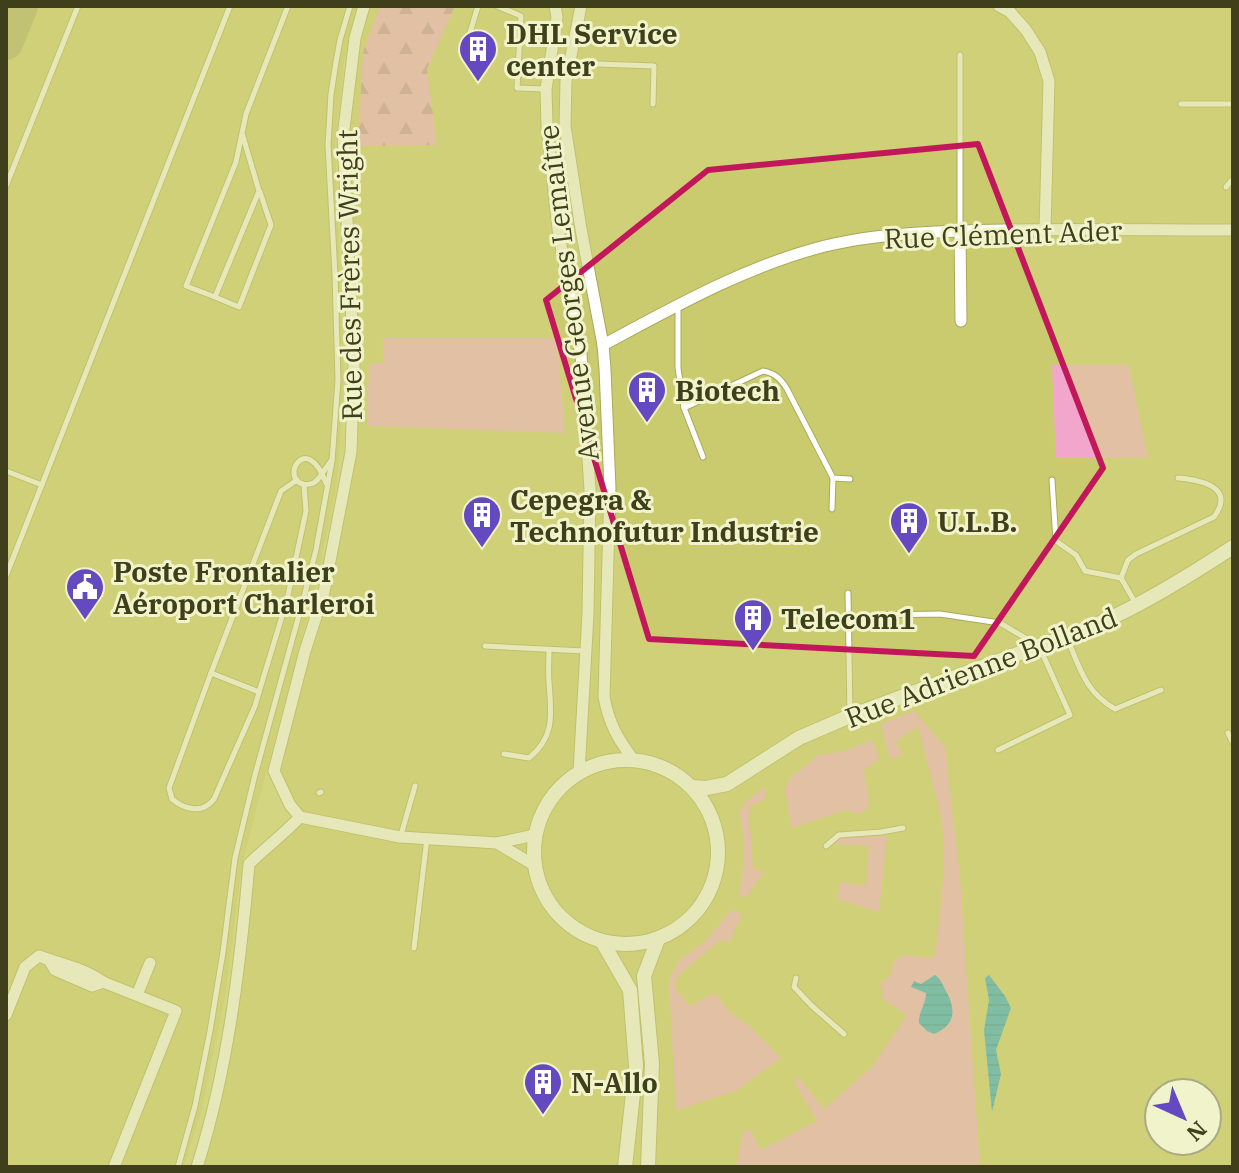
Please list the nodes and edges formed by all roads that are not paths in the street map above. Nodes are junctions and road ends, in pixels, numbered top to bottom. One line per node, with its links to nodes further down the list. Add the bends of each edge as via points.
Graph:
1 (78, 6): 20 (lane)
2 (230, 6): 40 (lane)
3 (288, 6): 18 (lane)
4 (350, 6): 32 (lane, via 331,94 328,145 338,380)
5 (364, 6): 69 (street, Rue des Frères Wright, via 343,137 354,366 351,452 324,592 274,771)
6 (478, 6): 11 (lane)
7 (497, 6): 14 (lane, via 521,16 517,88)
8 (555, 6): 14 (street, Avenue Georges Lemaître)
9 (581, 6): 13 (street, Avenue Georges Lemaître)
10 (999, 6): 23 (street, via 1026,30 1049,81)
11 (469, 36)
12 (960, 55): 24 (lane)
13 (568, 63): 15 (lane, via 654,66); 29 (street, Avenue Georges Lemaître, via 565,126)
14 (546, 89): 54 (street, Avenue Georges Lemaître, via 558,229 581,354 588,445)
15 (653, 104)
16 (1181, 104): 17 (lane)
17 (1233, 104)
18 (242, 133): 22 (lane); 26 (lane, via 236,162 186,286)
19 (1233, 179): 21 (lane)
20 (6, 186)
21 (1226, 187)
22 (259, 191): 26 (lane); 26 (lane, via 271,225 239,307)
23 (1045, 229): 24 (street, Rue Clément Ader); 25 (street, Rue Clément Ader)
24 (960, 230): 27 (street, Rue Clément Ader, via 827,246 757,267); 28 (street)
25 (1233, 230)
26 (215, 297)
27 (678, 305): 29 (street, Rue Clément Ader); 30 (lane)
28 (961, 321)
29 (603, 345): 63 (street, Avenue Georges Lemaître, via 610,488 604,697 613,729)
30 (684, 408): 31 (lane); 35 (lane, via 771,372 787,389)
31 (703, 457)
32 (332, 461): 34 (lane); 42 (lane)
33 (6, 471): 40 (lane)
34 (322, 473): 38 (lane, via 315,462 304,459 294,468); 41 (lane, via 313,484); 42 (lane)
35 (833, 478): 37 (lane); 43 (lane)
36 (1178, 478): 46 (lane, via 1212,486 1221,509 1136,554)
37 (850, 479)
38 (297, 480): 41 (lane); 55 (lane, via 281,491)
39 (1052, 480): 46 (lane, via 1056,541 1076,555 1085,571)
40 (42, 485): 45 (lane)
41 (304, 485): 57 (lane, via 300,541)
42 (327, 486): 86 (lane, via 316,550 235,858 210,1031)
43 (832, 509)
44 (1233, 547): 48 (street, Rue Adrienne Bolland)
45 (6, 576)
46 (1121, 578): 48 (lane)
47 (848, 593): 58 (lane)
48 (1137, 606): 50 (street, Rue Adrienne Bolland)
49 (879, 615): 52 (lane, via 940,614 1000,623)
50 (1067, 638): 52 (street, Rue Adrienne Bolland); 56 (lane, via 1086,683 1115,709)
51 (485, 646): 53 (lane)
52 (1039, 646): 58 (street, Rue Adrienne Bolland); 61 (lane, via 1070,715)
53 (549, 650): 54 (lane); 62 (lane, via 549,734 529,758)
54 (585, 652): 64 (street, Avenue Georges Lemaître)
55 (211, 673): 57 (lane); 57 (lane, via 169,788 169,796 185,807 203,809 214,799)
56 (1161, 690)
57 (259, 692)
58 (850, 716): 65 (street, Rue Adrienne Bolland, via 799,738)
59 (1228, 733): 60 (lane)
60 (1233, 743)
61 (998, 750)
62 (504, 754)
63 (633, 759): 64 (street); 67 (street, via 668,769)
64 (579, 772): 71 (street, via 547,804)
65 (727, 784): 67 (street, Rue Adrienne Bolland); 68 (street, Rue Adrienne Bolland)
66 (415, 786): 72 (lane)
67 (693, 787): 68 (street)
68 (711, 814): 77 (street, via 719,862 711,891 690,919)
69 (300, 817): 72 (street); 87 (street, via 249,864 235,999)
70 (903, 828): 75 (lane, via 839,835)
71 (535, 835): 74 (street); 76 (street)
72 (400, 837): 73 (street)
73 (427, 838): 74 (street); 79 (lane)
74 (497, 843): 76 (street)
75 (826, 846)
76 (534, 865): 78 (street, via 546,899 560,917)
77 (658, 939): 78 (street); 89 (street, via 644,976 652,1064)
78 (603, 943): 88 (street, via 630,990 636,1066)
79 (414, 948)
80 (150, 963): 82 (street)
81 (796, 978): 84 (lane, via 794,987)
82 (137, 995): 83 (street, via 39,956 25,967); 85 (street, via 176,1011)
83 (6, 1015)
84 (844, 1034)
85 (114, 1167)
86 (178, 1167)
87 (197, 1167)
88 (625, 1167)
89 (648, 1167)

